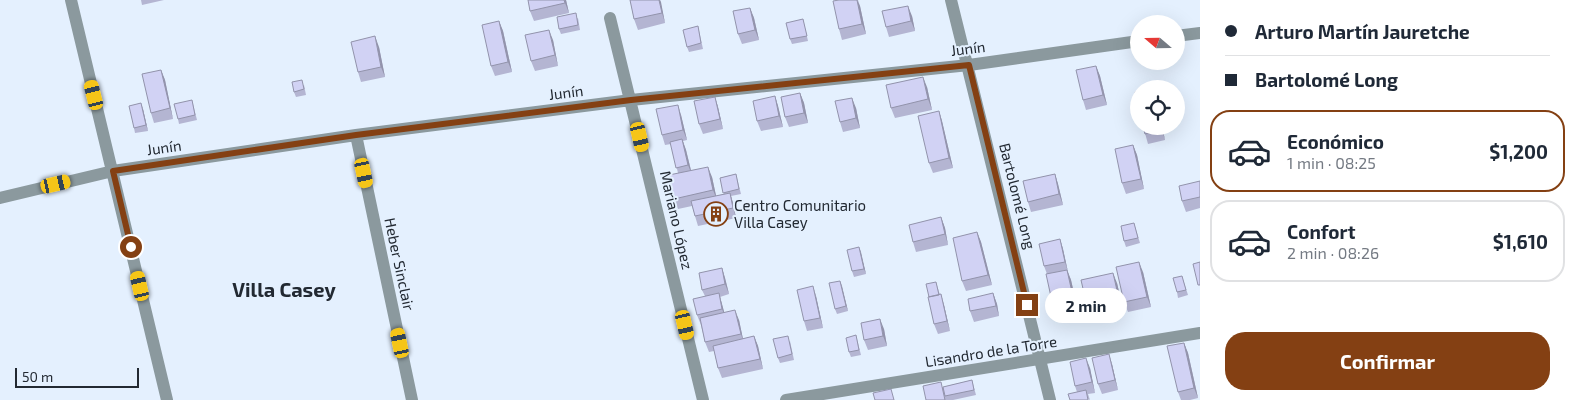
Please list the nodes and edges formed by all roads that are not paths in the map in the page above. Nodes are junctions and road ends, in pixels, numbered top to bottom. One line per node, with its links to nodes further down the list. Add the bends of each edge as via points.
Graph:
1 (71, 0): 10 (street)
2 (952, 0): 7 (street, Bartolomé Long)
3 (610, 18): 8 (street, Mariano López)
4 (1200, 33): 5 (street)
5 (1185, 35)
6 (1130, 42): 7 (street, Junín)
7 (969, 65): 8 (street, Junín); 13 (street, Bartolomé Long)
8 (631, 100): 9 (street, Junín); 16 (street, Mariano López)
9 (356, 135): 10 (street, Junín); 15 (street, Heber Sinclair)
10 (113, 171): 11 (street, Junín); 14 (street)
11 (0, 198)
12 (1200, 333): 13 (street, Lisandro de la Torre)
13 (1041, 360): 17 (street, Lisandro de la Torre); 18 (street, Bartolomé Long)
14 (167, 400)
15 (412, 400)
16 (703, 400)
17 (786, 400)
18 (1050, 400)

